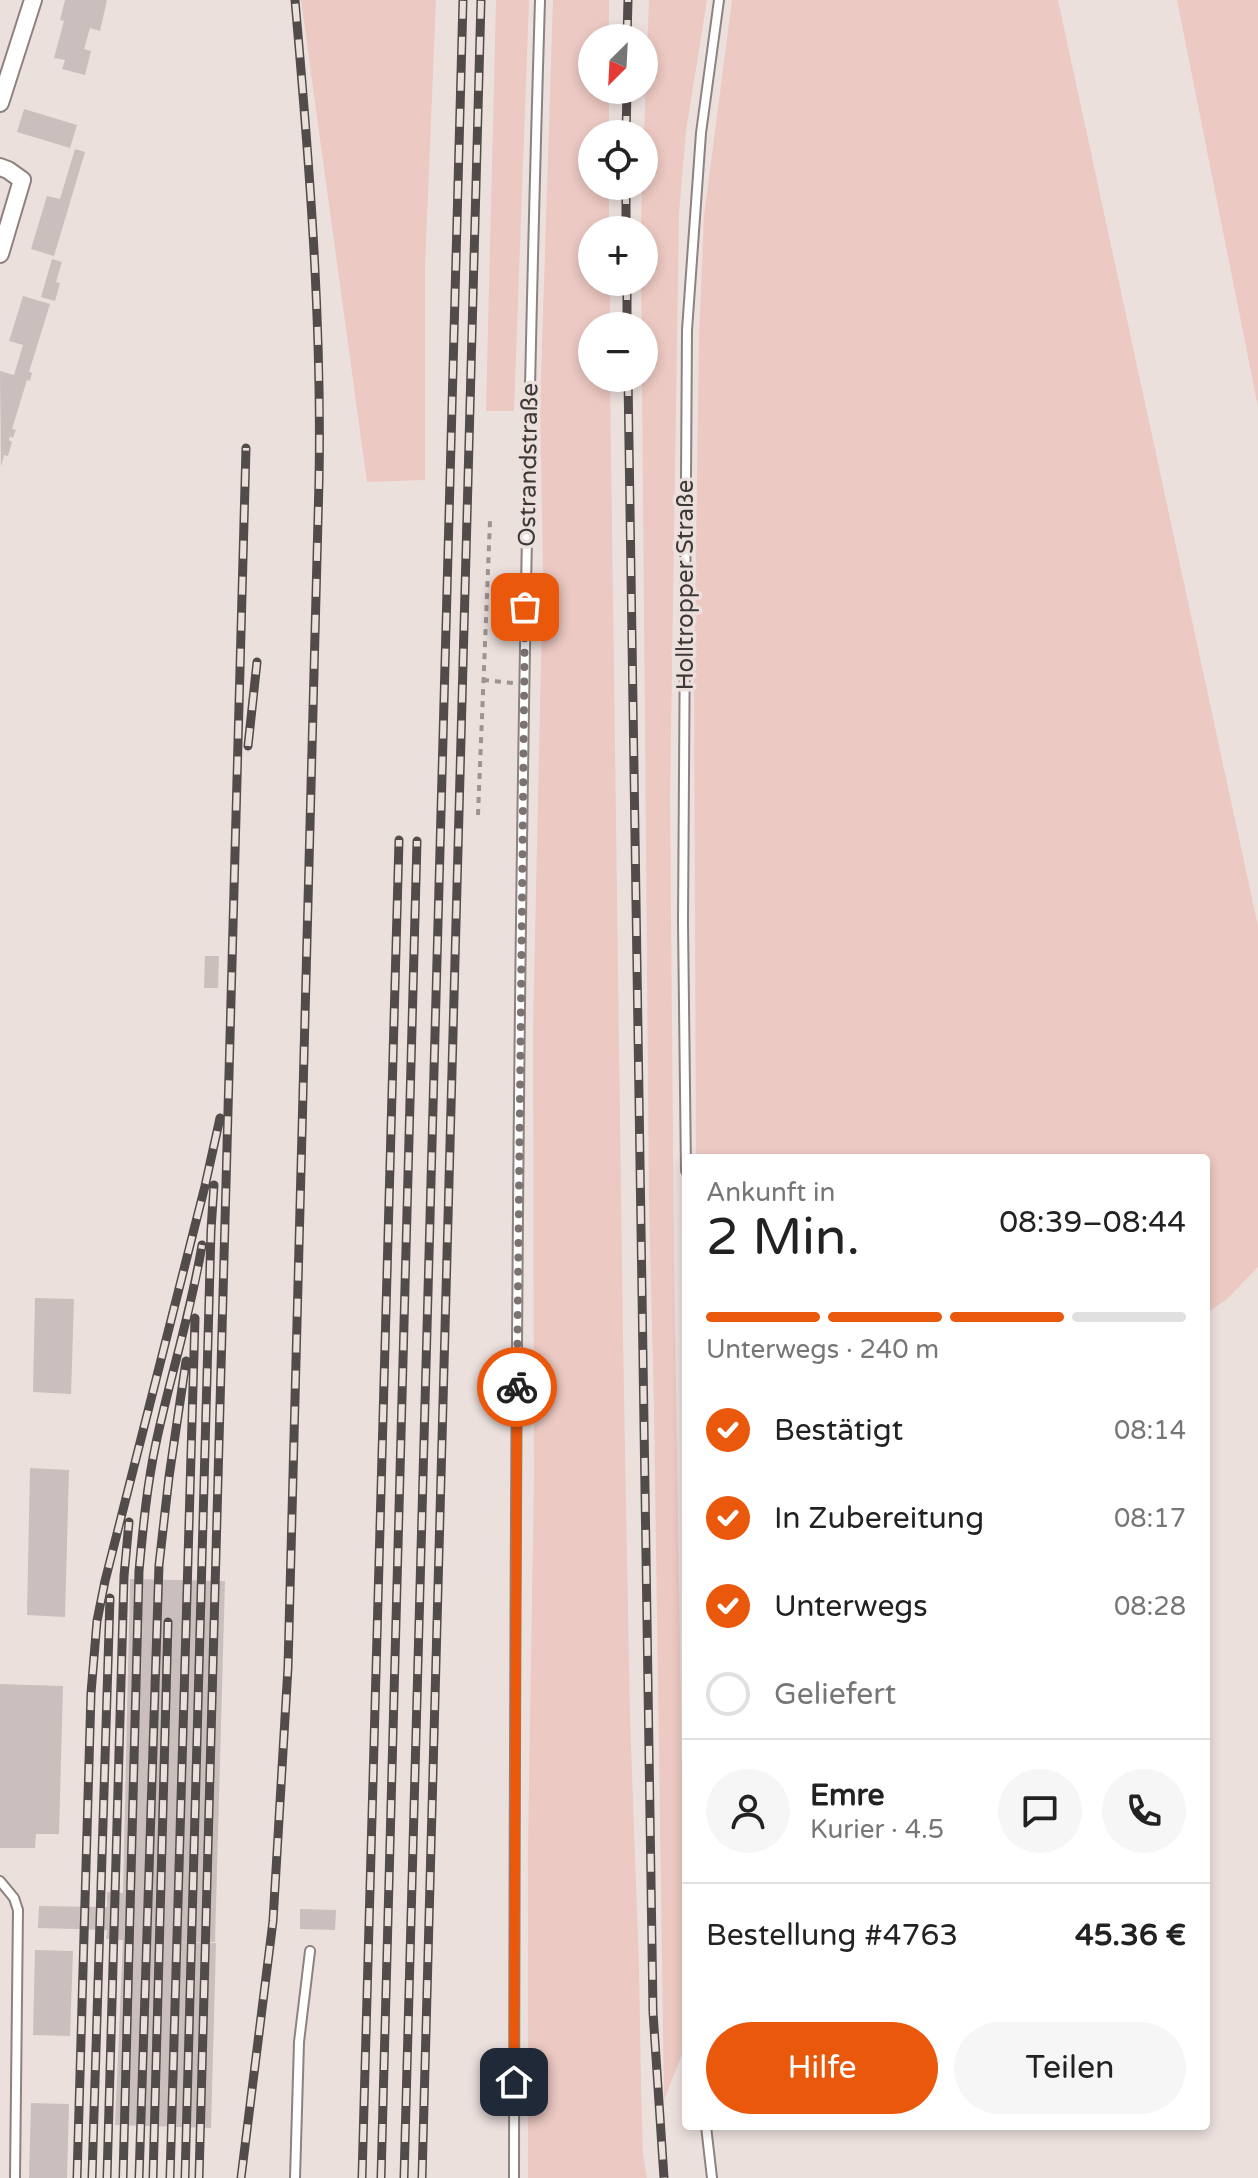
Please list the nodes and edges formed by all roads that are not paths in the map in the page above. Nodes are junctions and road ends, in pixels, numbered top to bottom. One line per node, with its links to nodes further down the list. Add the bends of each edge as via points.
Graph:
1 (33, 0): 4 (street)
2 (540, 0): 13 (lane, Ostrandstraße, via 524,684)
3 (719, 0): 7 (lane, Holltropper Straße, via 701,133 687,330)
4 (0, 103)
5 (0, 167): 6 (street, via 22,180)
6 (0, 254)
7 (686, 1154)
8 (0, 1881): 11 (lane, via 18,1910)
9 (310, 1951): 12 (lane, via 299,2042)
10 (706, 2130): 14 (lane)
11 (15, 2178)
12 (295, 2178)
13 (514, 2178)
14 (712, 2178)

